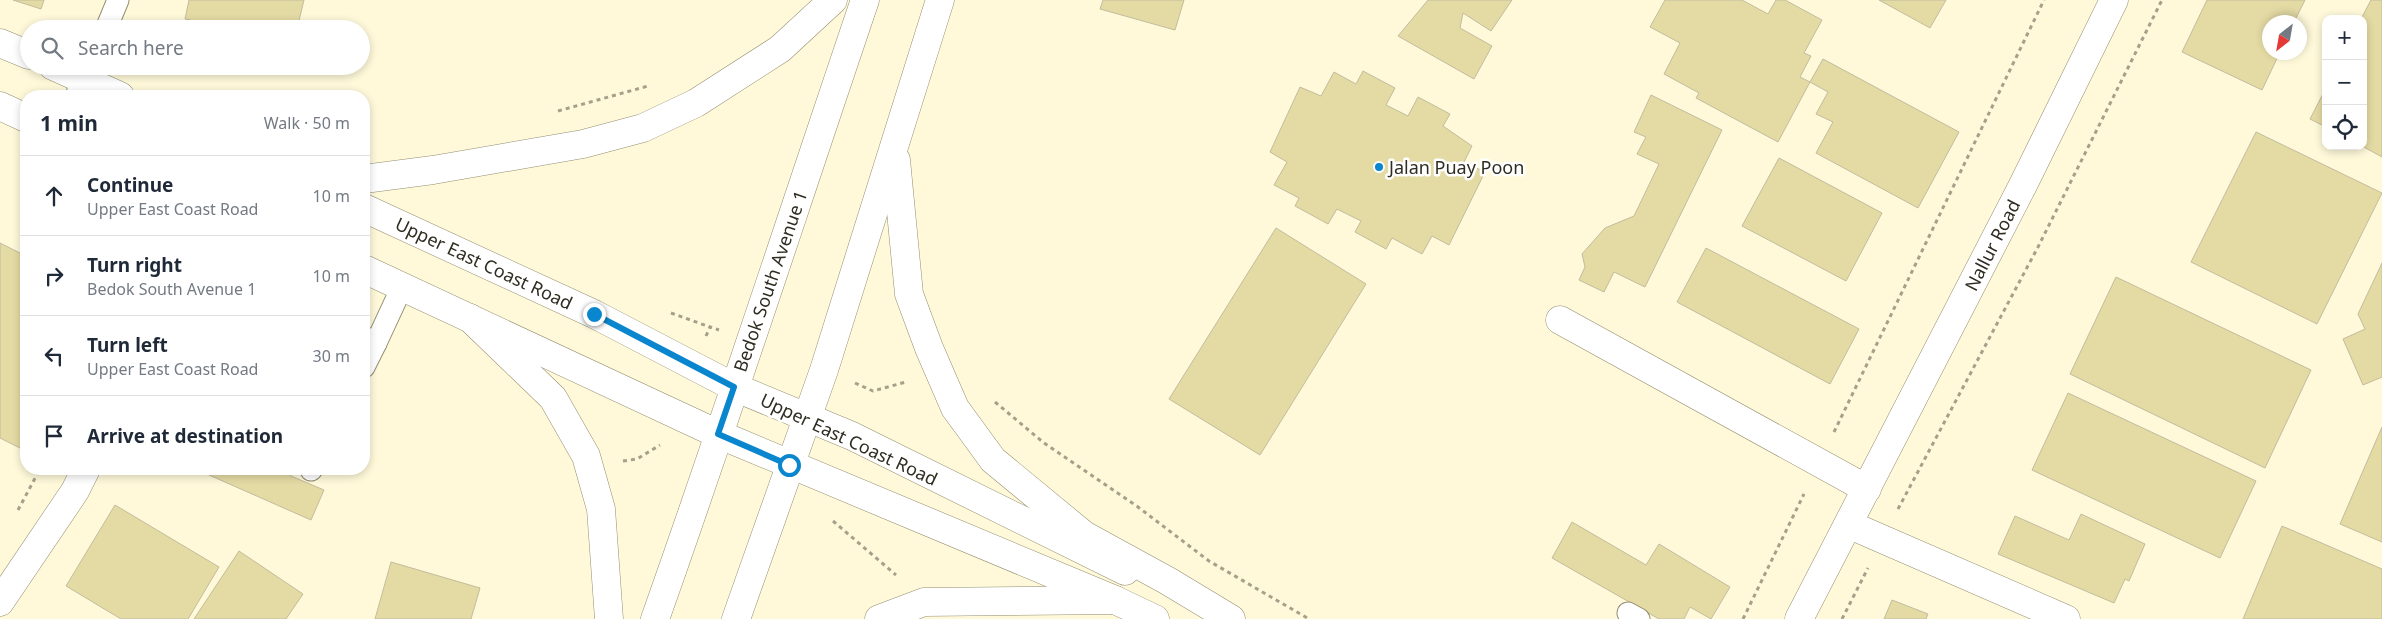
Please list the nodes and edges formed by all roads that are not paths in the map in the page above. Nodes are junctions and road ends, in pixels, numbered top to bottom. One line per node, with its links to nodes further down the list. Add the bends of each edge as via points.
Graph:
1 (118, 0): 6 (lane)
2 (833, 0): 14 (main road, via 780,49 696,103 643,128 535,153)
3 (865, 0): 21 (main road, Bedok South Avenue 1)
4 (940, 0): 13 (main road)
5 (2114, 0): 26 (main road, Nallur Road, via 2024,184)
6 (110, 20)
7 (0, 43): 8 (main road)
8 (20, 52)
9 (82, 80): 10 (main road)
10 (106, 90)
11 (0, 106): 12 (main road)
12 (20, 115)
13 (895, 149): 22 (main road, via 824,370); 36 (main road, via 909,294 928,348 955,408 993,460 1084,535)
14 (370, 178)
15 (370, 211): 21 (main road, Upper East Coast Road, via 594,314)
16 (370, 272): 17 (main road)
17 (402, 287): 18 (main road); 20 (lane)
18 (470, 318): 23 (main road); 30 (main road, via 552,398 586,456 601,509)
19 (1560, 320): 26 (main road)
20 (370, 340)
21 (734, 387): 22 (main road, Upper East Coast Road); 23 (main road, Bedok South Avenue 1)
22 (806, 416): 24 (main road); 35 (main road, Upper East Coast Road)
23 (718, 434): 24 (main road); 31 (main road, Bedok South Avenue 1)
24 (789, 465): 28 (main road); 32 (main road)
25 (83, 475): 29 (main road, via 75,492)
26 (1867, 489): 27 (main road, Nallur Road)
27 (1850, 525): 37 (main road, Nallur Road); 38 (main road)
28 (1115, 600): 33 (main road, via 924,602); 34 (main road)
29 (0, 602)
30 (609, 619)
31 (656, 619)
32 (736, 619)
33 (879, 619)
34 (1155, 619)
35 (1226, 619)
36 (1231, 619)
37 (1799, 619)
38 (2066, 619)

